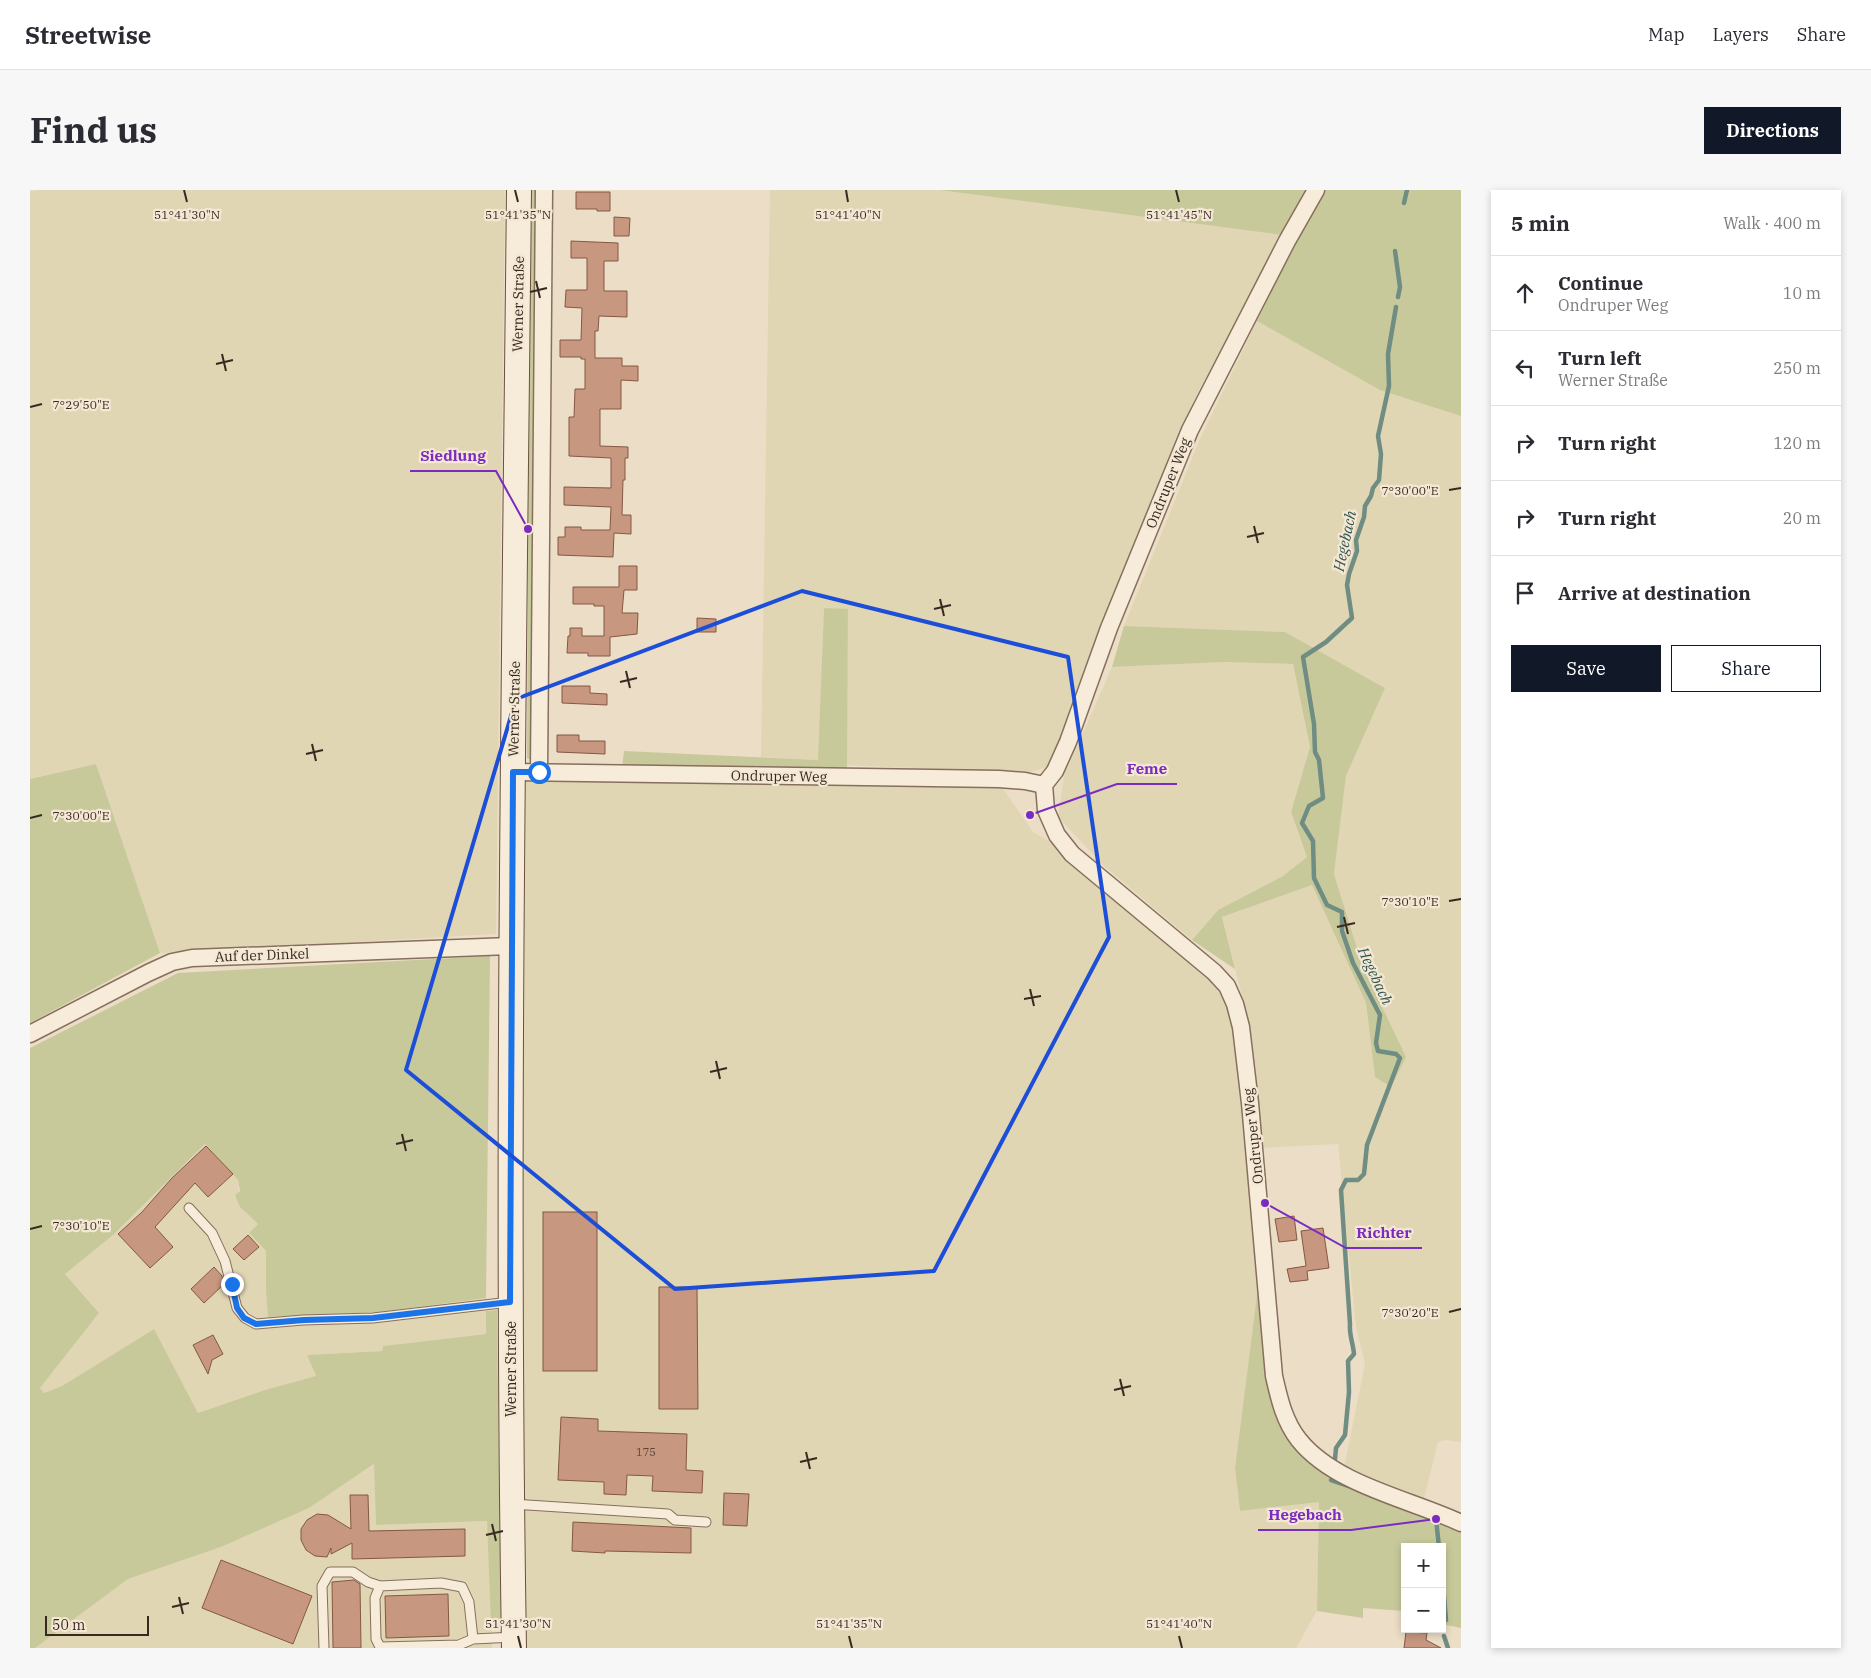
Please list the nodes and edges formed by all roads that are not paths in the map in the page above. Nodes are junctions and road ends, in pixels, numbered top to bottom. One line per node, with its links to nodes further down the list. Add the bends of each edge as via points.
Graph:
1 (519, 190): 4 (main road, Werner Straße)
2 (544, 190): 5 (street, Werner Straße)
3 (1316, 190): 6 (street, Ondruper Weg, via 1190,430 1109,628 1068,742 1055,771)
4 (513, 772): 5 (street, Ondruper Weg); 7 (main road, Werner Straße)
5 (539, 772): 6 (street, Ondruper Weg, via 999,779)
6 (1044, 785): 13 (street, Ondruper Weg, via 1046,810 1057,835 1072,854 1214,972 1227,986 1235,1004 1250,1103 1274,1376 1287,1420 1298,1439 1330,1467)
7 (512, 946): 8 (street, Auf der Dinkel, via 192,958 172,962 148,973); 10 (main road, Werner Straße)
8 (30, 1034)
9 (189, 1208): 10 (lane, via 212,1233 225,1261 237,1308 244,1318 256,1324 373,1318)
10 (510, 1302): 11 (main road, Werner Straße)
11 (512, 1504): 12 (lane, via 668,1514 675,1520); 16 (main road, Werner Straße)
12 (706, 1522)
13 (1461, 1523)
14 (380, 1586): 15 (lane, via 441,1583 462,1587 470,1602); 15 (lane, via 375,1598 376,1639 380,1646 459,1645); 17 (lane, via 353,1572 330,1572 322,1586)
15 (473, 1638): 16 (lane)
16 (514, 1643)
17 (324, 1648)

